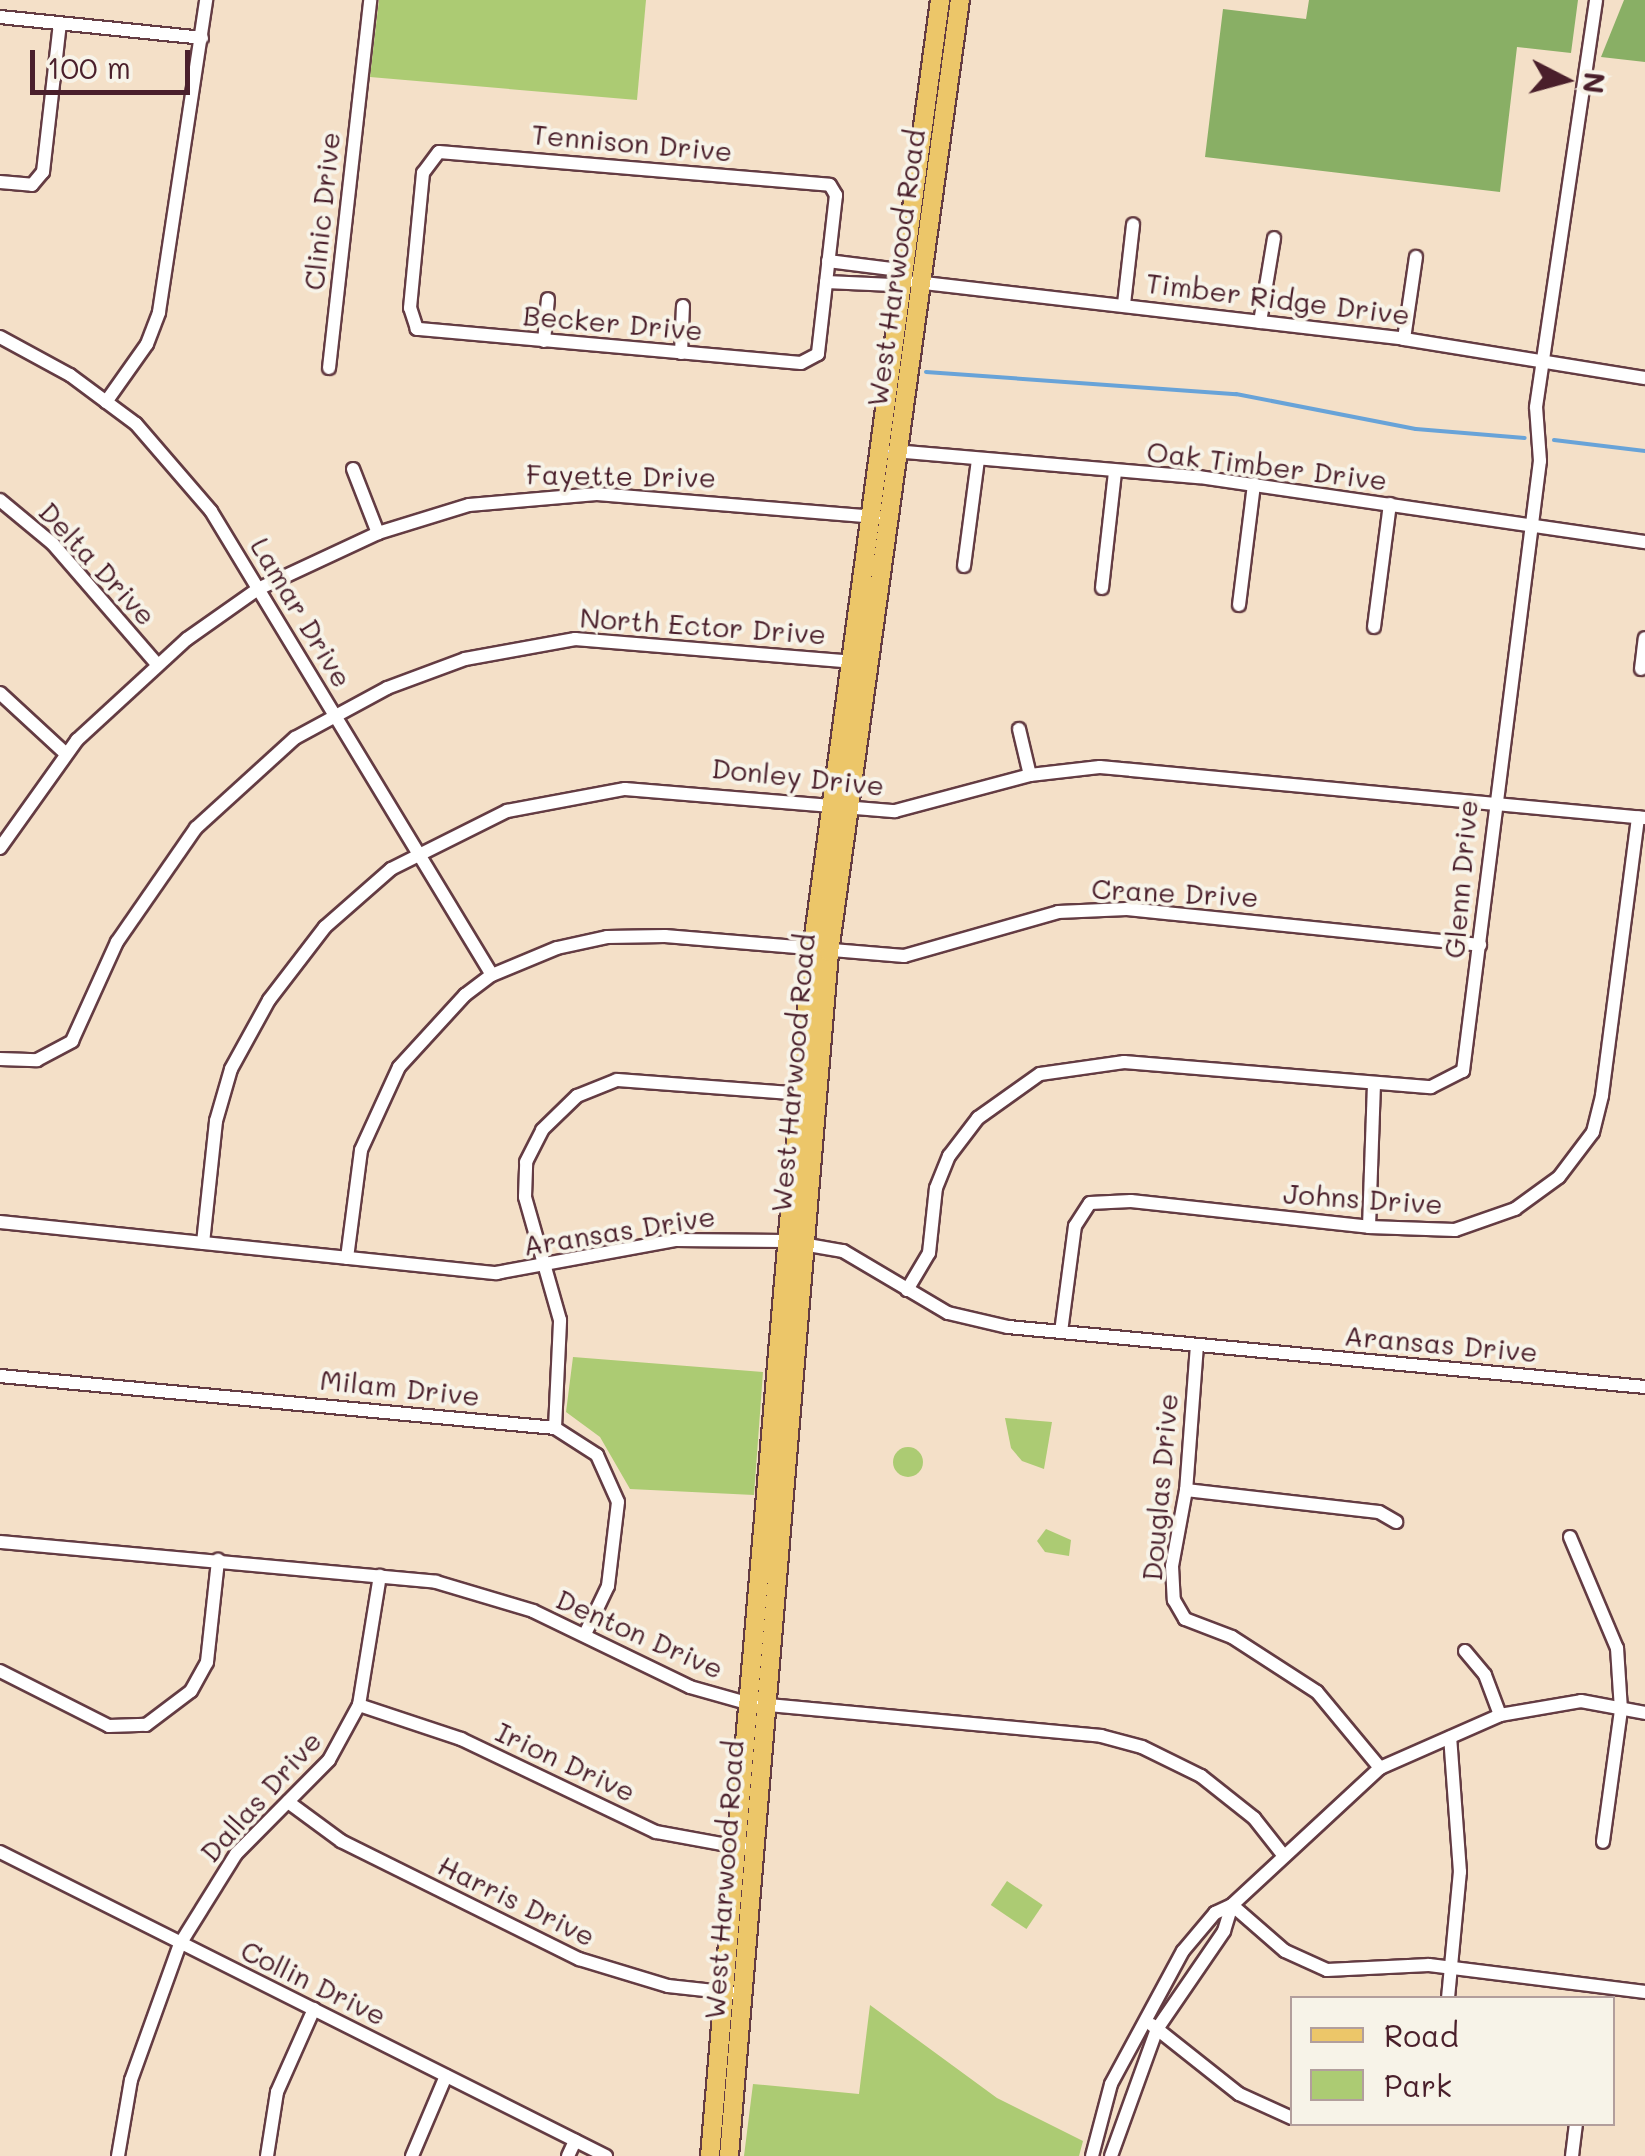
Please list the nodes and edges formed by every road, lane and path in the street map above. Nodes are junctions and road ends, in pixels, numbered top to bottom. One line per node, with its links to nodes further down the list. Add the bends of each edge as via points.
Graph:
1 (206, 0): 8 (street)
2 (370, 0): 27 (street, Clinic Drive)
3 (940, 0): 9 (main road, West Harwood Road)
4 (960, 0): 9 (main road, West Harwood Road)
5 (1596, 0): 26 (street, Glenn Drive)
6 (0, 17): 7 (street)
7 (60, 22): 8 (street); 10 (street, via 42,172 32,184)
8 (202, 38): 29 (street, via 158,312 148,344)
9 (943, 50): 15 (main road, West Harwood Road)
10 (0, 182)
11 (1133, 225): 18 (street)
12 (1274, 238): 20 (street)
13 (1416, 257): 23 (street)
14 (828, 261): 15 (street, via 892,269); 16 (street); 21 (street, Tennison Drive, via 836,195 830,185 446,151 431,157 423,173)
15 (912, 281): 16 (street); 18 (street, Timber Ridge Drive); 30 (main road, West Harwood Road)
16 (826, 282): 25 (street, Becker Drive, via 818,354 810,360)
17 (548, 299): 24 (street)
18 (1124, 304): 20 (street, Timber Ridge Drive)
19 (684, 306): 25 (street)
20 (1260, 322): 23 (street, Timber Ridge Drive)
21 (412, 326): 24 (street, Becker Drive)
22 (0, 338): 29 (street, Lamar Drive)
23 (1404, 339): 26 (street, Timber Ridge Drive)
24 (544, 340): 25 (street, Becker Drive)
25 (681, 353)
26 (1544, 362): 28 (street, Timber Ridge Drive); 38 (street, Glenn Drive)
27 (329, 368)
28 (1645, 378)
29 (106, 402): 42 (street, Lamar Drive, via 163,451 210,510)
30 (889, 450): 31 (street, Oak Timber Drive); 37 (main road, West Harwood Road)
31 (978, 460): 33 (street, Oak Timber Drive); 41 (street)
32 (353, 469): 39 (street)
33 (1115, 472): 34 (street, Oak Timber Drive); 43 (street)
34 (1254, 484): 36 (street, Oak Timber Drive); 44 (street)
35 (0, 500): 48 (street, Delta Drive, via 52,544)
36 (1390, 504): 38 (street, Oak Timber Drive); 45 (street)
37 (881, 517): 39 (street, Fayette Drive, via 597,494 469,505); 47 (main road, West Harwood Road)
38 (1532, 520): 40 (street, Oak Timber Drive); 55 (street, Glenn Drive)
39 (378, 532): 42 (street, Fayette Drive)
40 (1645, 542)
41 (964, 566)
42 (258, 588): 48 (street, Fayette Drive); 51 (street, Lamar Drive)
43 (1102, 588)
44 (1239, 605)
45 (1374, 627)
46 (1645, 638): 49 (street)
47 (859, 662): 51 (street, North Ector Drive, via 575,639 452,663); 56 (main road, West Harwood Road)
48 (157, 664): 53 (street, Fayette Drive)
49 (1640, 669)
50 (0, 693): 53 (street)
51 (335, 714): 59 (street, Lamar Drive); 63 (street, North Ector Drive, via 258,767 196,828 117,942 72,1041 37,1060)
52 (1019, 729): 54 (street)
53 (66, 754): 58 (street, Fayette Drive)
54 (1030, 774): 55 (street, Donley Drive, via 1100,767); 56 (street, Donley Drive, via 916,809)
55 (1492, 803): 57 (street, Donley Drive); 60 (street, Glenn Drive)
56 (841, 806): 59 (street, Donley Drive, via 684,790 587,793 506,811); 61 (main road, West Harwood Road)
57 (1642, 818): 67 (street, Johns Drive, via 1593,1132 1550,1185 1483,1223 1454,1230)
58 (0, 848)
59 (416, 854): 62 (street, Lamar Drive); 69 (street, Donley Drive, via 326,927 248,1033 216,1121)
60 (1480, 945): 61 (street, Crane Drive, via 1126,909 1058,912 925,954); 64 (street, Glenn Drive, via 1463,1072 1431,1088)
61 (821, 952): 62 (street, Crane Drive, via 607,938 557,948); 65 (main road, West Harwood Road)
62 (492, 976): 70 (street, Crane Drive, via 444,1014 384,1094 361,1150)
63 (0, 1059)
64 (1374, 1087): 67 (street); 72 (street, Glenn Drive, via 1124,1062 1040,1074 978,1118 949,1156 936,1188 930,1253)
65 (806, 1094): 68 (main road, West Harwood Road); 71 (street, via 618,1080 577,1096 542,1130 526,1162 525,1198)
66 (0, 1222): 69 (street, Aransas Drive)
67 (1369, 1227): 73 (street, Johns Drive, via 1131,1201 1090,1203 1075,1226)
68 (794, 1242): 71 (street, Aransas Drive, via 676,1240); 72 (street, Aransas Drive, via 854,1255); 87 (main road, West Harwood Road)
69 (203, 1243): 70 (street, Aransas Drive)
70 (347, 1258): 71 (street, Aransas Drive, via 496,1273)
71 (546, 1267): 77 (street, via 560,1320)
72 (907, 1290): 73 (street, Aransas Drive, via 967,1318)
73 (1061, 1332): 74 (street, Aransas Drive)
74 (1197, 1345): 76 (street, Aransas Drive); 78 (street, Douglas Drive)
75 (0, 1376): 77 (street, Milam Drive)
76 (1645, 1387)
77 (555, 1428): 84 (street, Milam Drive, via 598,1455 618,1502 608,1586)
78 (1186, 1490): 79 (street, via 1379,1512); 93 (street, Douglas Drive, via 1172,1566 1174,1600 1186,1620 1292,1671 1349,1726)
79 (1396, 1522)
80 (1570, 1537): 89 (street, via 1617,1648)
81 (0, 1542): 82 (street, Denton Drive)
82 (218, 1560): 83 (street, Denton Drive); 86 (street, via 206,1662 191,1690 146,1725 109,1726)
83 (380, 1576): 84 (street, Denton Drive, via 470,1590); 88 (street, Dallas Drive)
84 (586, 1634): 87 (street, Denton Drive, via 690,1687)
85 (1465, 1652): 91 (street, via 1485,1676)
86 (0, 1671)
87 (755, 1704): 96 (main road, West Harwood Road); 98 (street, Denton Drive, via 1101,1736 1142,1747 1231,1797)
88 (359, 1706): 94 (street, Dallas Drive, via 341,1744); 96 (street, Irion Drive, via 443,1732 656,1832)
89 (1620, 1710): 90 (street); 91 (street, via 1581,1701); 95 (street)
90 (1645, 1713)
91 (1500, 1715): 92 (street)
92 (1450, 1737): 93 (street); 101 (street, via 1460,1872)
93 (1380, 1768): 98 (street)
94 (288, 1802): 100 (street, Dallas Drive, via 236,1854); 103 (street, Harris Drive, via 341,1841 579,1959 668,1986)
95 (1603, 1842)
96 (745, 1848): 103 (main road, West Harwood Road)
97 (0, 1852): 100 (street, Collin Drive)
98 (1284, 1856): 99 (street)
99 (1232, 1905): 101 (street, via 1285,1951 1327,1970); 107 (street, via 1199,1930); 108 (street, via 1224,1931)
100 (180, 1944): 106 (street, Collin Drive); 115 (street, Dallas Drive, via 136,2064)
101 (1450, 1968): 102 (street); 105 (street)
102 (1591, 1991): 104 (street)
103 (732, 1992): 120 (main road, West Harwood Road); 121 (main road, West Harwood Road)
104 (1645, 1992)
105 (1448, 1996)
106 (314, 2009): 109 (street, Collin Drive); 116 (street, via 277,2092)
107 (1142, 2018): 108 (street); 112 (street)
108 (1157, 2028): 110 (street, via 1239,2094); 113 (street)
109 (446, 2076): 114 (street, Collin Drive); 117 (street)
110 (1290, 2117)
111 (1576, 2126): 124 (street)
112 (1096, 2129): 113 (street); 122 (street)
113 (1114, 2135): 123 (street)
114 (575, 2141): 118 (street); 119 (street, Collin Drive)
115 (118, 2156)
116 (267, 2156)
117 (412, 2156)
118 (568, 2156)
119 (606, 2156)
120 (710, 2156)
121 (729, 2156)
122 (1092, 2156)
123 (1110, 2156)
124 (1572, 2156)

